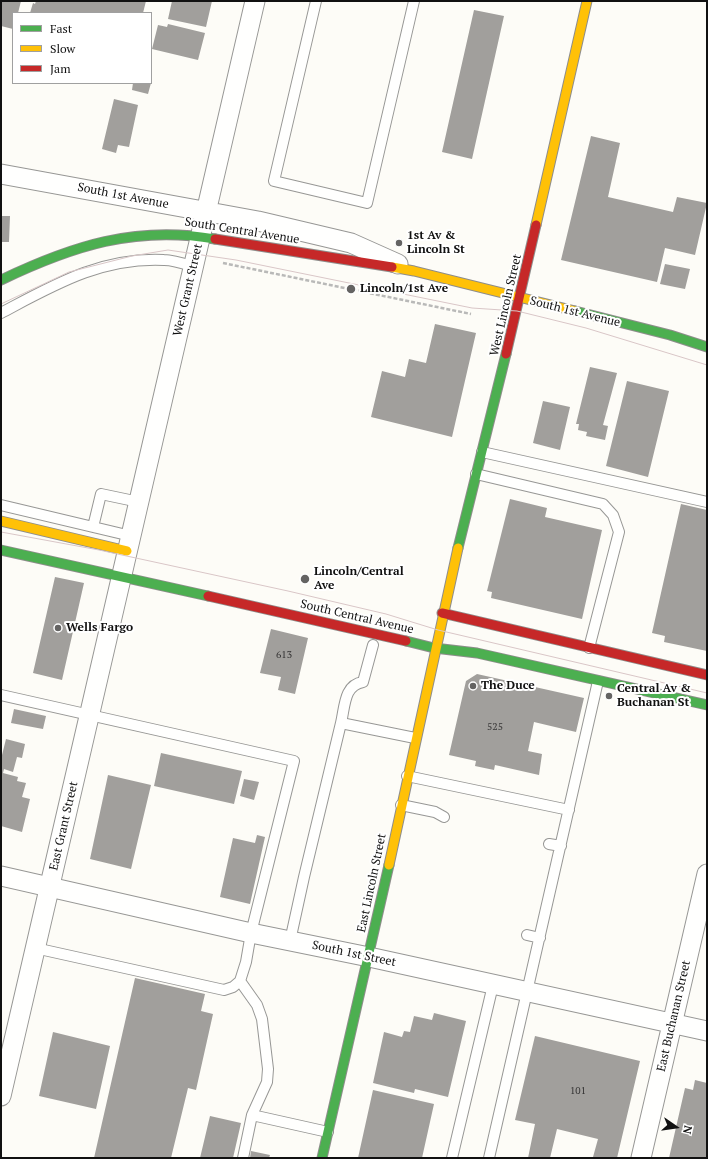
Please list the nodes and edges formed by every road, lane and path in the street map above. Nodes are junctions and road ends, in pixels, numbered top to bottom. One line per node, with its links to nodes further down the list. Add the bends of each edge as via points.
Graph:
1 (255, 1): 6 (street, West Grant Street)
2 (316, 1): 3 (lane, via 274,181 367,203)
3 (414, 1)
4 (586, 1): 12 (main road, West Lincoln Street)
5 (1, 174): 6 (street, South 1st Avenue)
6 (207, 212): 7 (street, West Grant Street); 10 (street, South 1st Avenue, via 240,217 351,243)
7 (201, 235): 9 (street, West Grant Street); 10 (main road, South Central Avenue); 11 (main road, South Central Avenue, via 172,232 129,234 72,248)
8 (223, 263): 14 (path)
9 (194, 267): 13 (lane, via 165,260 131,261 93,269 66,278); 18 (street, West Grant Street)
10 (414, 271): 12 (main road, South 1st Avenue)
11 (1, 280)
12 (520, 298): 15 (main road, South 1st Avenue, via 670,335); 16 (main road, West Lincoln Street)
13 (1, 313)
14 (471, 314)
15 (707, 347)
16 (482, 452): 17 (main road, West Lincoln Street); 19 (lane)
17 (476, 474): 26 (main road, West Lincoln Street); 29 (lane, via 603,504 613,516 619,532)
18 (139, 502): 22 (lane, via 101,494); 23 (street, West Grant Street)
19 (707, 502)
20 (1, 505): 22 (lane)
21 (1, 521): 23 (main road)
22 (93, 527): 23 (lane)
23 (128, 547): 25 (street, East Grant Street)
24 (1, 550): 25 (main road, South Central Avenue)
25 (122, 576): 28 (main road, South Central Avenue); 34 (street, East Grant Street)
26 (442, 613): 28 (main road, East Lincoln Street); 29 (main road)
27 (373, 645): 35 (lane, via 363,682 354,684 349,689)
28 (434, 648): 31 (main road, South Central Avenue, via 477,653); 36 (main road, East Lincoln Street)
29 (589, 648): 30 (main road)
30 (707, 675)
31 (598, 681): 33 (main road, South Central Avenue); 39 (lane)
32 (1, 695): 34 (lane)
33 (707, 705)
34 (89, 714): 45 (street, East Grant Street); 46 (lane, via 294,761)
35 (341, 723): 36 (lane); 49 (lane)
36 (415, 738): 37 (main road, East Lincoln Street)
37 (407, 776): 38 (main road, East Lincoln Street); 39 (lane)
38 (401, 805): 40 (lane, via 435,812); 51 (main road, East Lincoln Street)
39 (569, 810): 42 (lane)
40 (444, 817)
41 (549, 844): 42 (lane)
42 (561, 846): 48 (lane)
43 (707, 874): 55 (street, East Buchanan Street)
44 (1, 876): 45 (street, South 1st Street)
45 (49, 888): 46 (street, South 1st Street); 50 (street, East Grant Street)
46 (251, 933): 49 (street, South 1st Street); 52 (lane)
47 (527, 936): 48 (lane)
48 (540, 938): 54 (lane)
49 (290, 941): 51 (street, South 1st Street)
50 (35, 948): 52 (lane, via 224,990); 57 (street, East Grant Street)
51 (369, 957): 53 (street, South 1st Street); 60 (main road, East Lincoln Street)
52 (240, 981): 59 (lane, via 257,1005 262,1019 268,1069 267,1082)
53 (492, 984): 54 (street, South 1st Street); 63 (lane)
54 (527, 993): 55 (street, South 1st Street); 64 (lane)
55 (672, 1024): 56 (street, South 1st Street); 65 (street, East Buchanan Street)
56 (707, 1031)
57 (6, 1051): 58 (street, East Grant Street)
58 (1, 1096)
59 (252, 1115): 60 (lane); 61 (lane)
60 (328, 1132): 62 (main road, East Lincoln Street)
61 (243, 1158)
62 (322, 1158)
63 (452, 1158)
64 (489, 1158)
65 (641, 1158)

